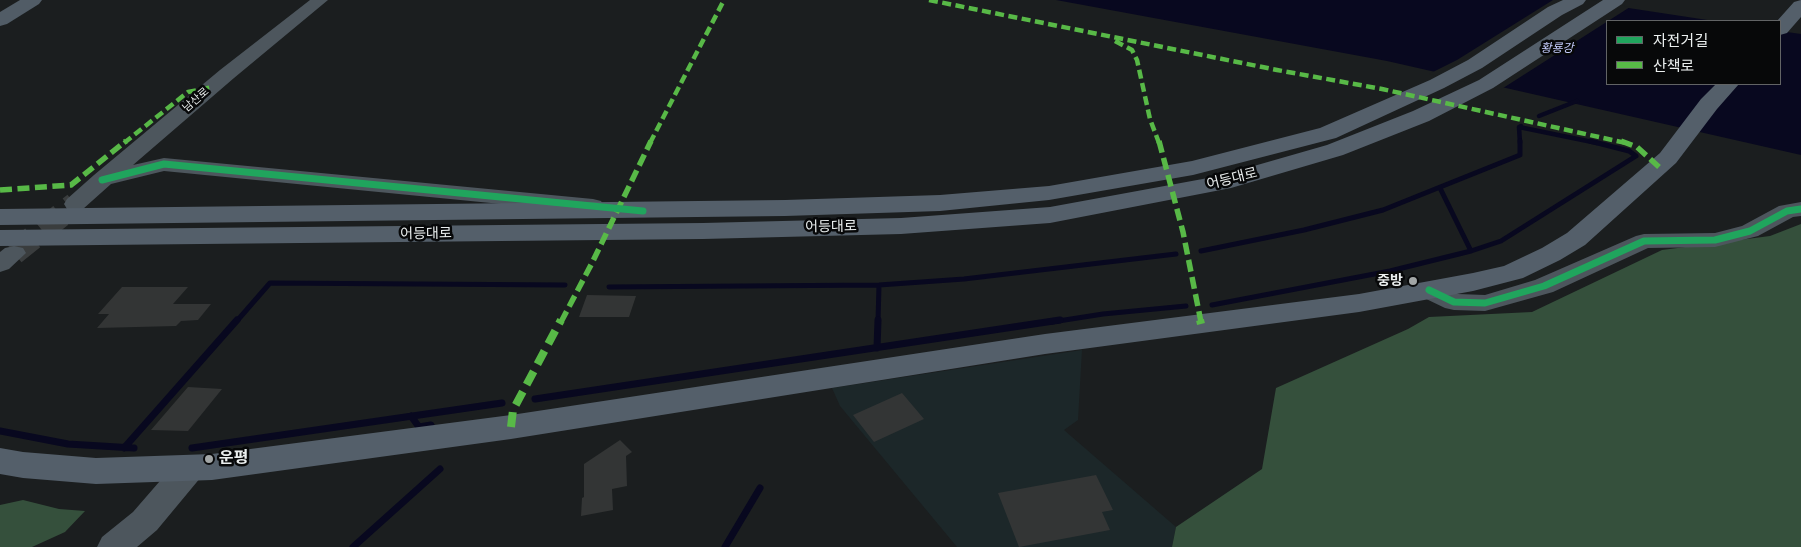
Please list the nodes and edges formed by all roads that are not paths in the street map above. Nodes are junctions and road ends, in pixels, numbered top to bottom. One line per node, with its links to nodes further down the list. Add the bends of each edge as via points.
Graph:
1 (18, 0): 7 (highway)
2 (33, 0): 8 (highway)
3 (320, 0): 11 (street, 남산로)
4 (1577, 0): 16 (main road, 어등대로, via 1475,64 1328,133 1193,168 1049,193 940,203)
5 (1616, 0): 18 (main road, 어등대로, via 1486,84 1421,116 1334,150 1222,183 1050,215 900,226)
6 (1801, 6): 9 (main road)
7 (0, 11)
8 (0, 20)
9 (1781, 27)
10 (1727, 85): 19 (main road, via 1668,158 1576,239 1513,272)
11 (151, 139): 12 (street); 13 (street, 남산로)
12 (164, 164): 13 (street); 16 (street)
13 (102, 180): 14 (street, 남산로)
14 (76, 204)
15 (1801, 209): 19 (street, via 1787,211 1750,231 1715,240 1644,241 1544,286 1485,303 1454,302)
16 (644, 211): 17 (main road, 어등대로)
17 (0, 217)
18 (5, 252)
19 (1429, 290): 21 (main road, via 1359,303 936,360 511,426)
20 (0, 461): 21 (main road, via 96,471)
21 (190, 468): 22 (street, via 145,521)
22 (114, 547)

